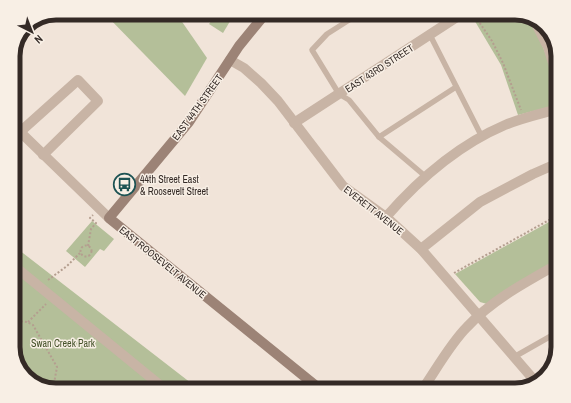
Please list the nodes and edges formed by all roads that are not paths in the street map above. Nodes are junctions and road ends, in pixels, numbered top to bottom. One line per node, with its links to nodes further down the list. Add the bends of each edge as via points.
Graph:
1 (260, 20): 7 (street, EAST 44TH STREET)
2 (349, 20): 9 (lane, via 327,34 312,50)
3 (452, 20): 5 (street, EAST 43RD STREET)
4 (538, 29): 6 (street)
5 (430, 35): 8 (lane); 9 (street, EAST 43RD STREET)
6 (551, 57)
7 (230, 60): 11 (street, EVERETT AVENUE, via 261,83); 20 (street, EAST 44TH STREET, via 189,122)
8 (456, 87): 14 (lane); 15 (lane)
9 (339, 94): 11 (street, EAST 43RD STREET); 14 (lane, via 349,100)
10 (551, 112): 15 (street, via 505,125)
11 (294, 123): 19 (street, EVERETT AVENUE, via 343,186)
12 (20, 126): 16 (street, via 78,80 98,101)
13 (20, 133): 16 (street, EAST ROOSEVELT AVENUE)
14 (379, 137): 18 (lane)
15 (482, 137): 18 (street)
16 (43, 155): 20 (street, EAST ROOSEVELT AVENUE)
17 (551, 166): 21 (street, via 480,202)
18 (425, 176): 19 (street)
19 (386, 217): 21 (street, EVERETT AVENUE)
20 (109, 218): 29 (street, EAST ROOSEVELT AVENUE)
21 (421, 249): 24 (street, EVERETT AVENUE)
22 (551, 268): 24 (street, via 516,288)
23 (20, 271): 28 (street)
24 (478, 315): 26 (street, EVERETT AVENUE); 30 (street, via 465,328)
25 (551, 336): 26 (lane)
26 (514, 357): 27 (street, EVERETT AVENUE)
27 (532, 378)
28 (157, 383)
29 (312, 383)
30 (427, 383)

